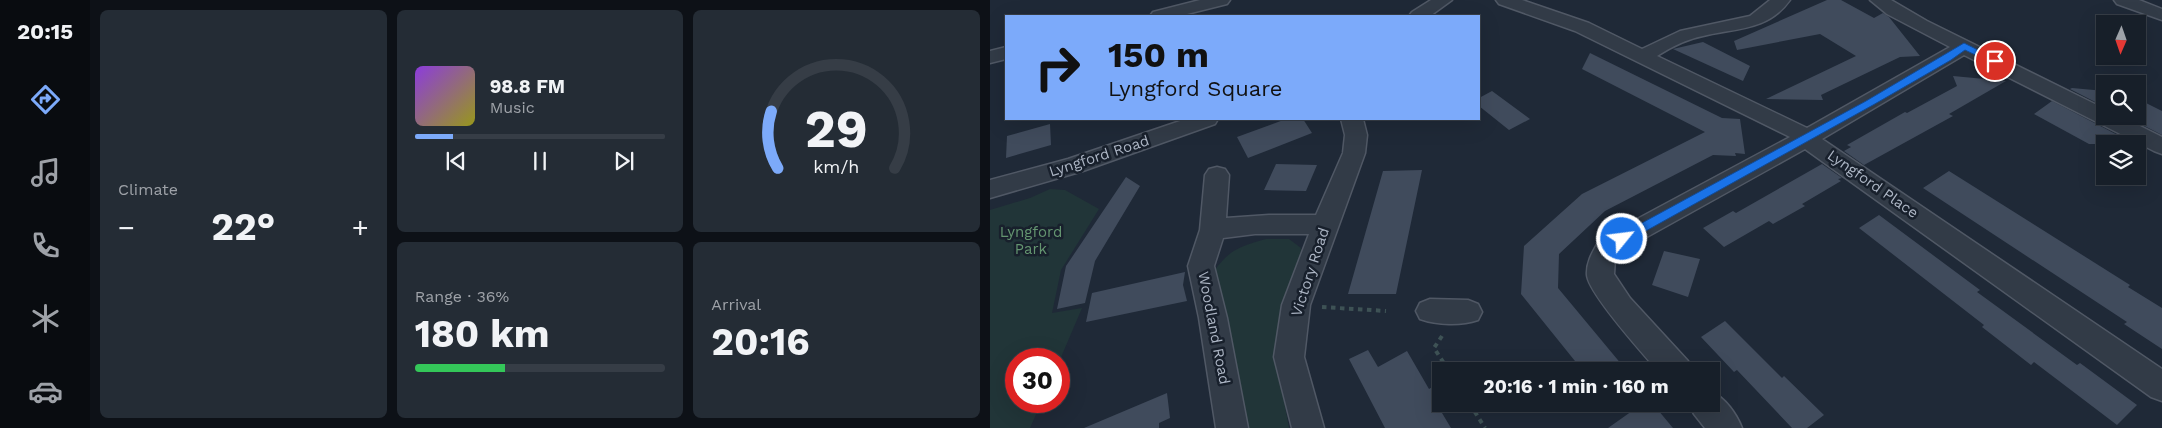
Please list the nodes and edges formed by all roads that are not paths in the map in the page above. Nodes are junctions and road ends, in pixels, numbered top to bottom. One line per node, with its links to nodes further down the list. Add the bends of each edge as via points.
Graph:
1 (1221, 0): 8 (street)
2 (1443, 0): 9 (street)
3 (1505, 0): 14 (street, Lyngford Place, via 1582,27)
4 (1879, 0): 11 (street, via 1914,22)
5 (2123, 0): 10 (street)
6 (1748, 2): 7 (street)
7 (1775, 5): 14 (street, via 1758,19 1674,39)
8 (1163, 15)
9 (1420, 15)
10 (2162, 15)
11 (1964, 46): 17 (street); 18 (street)
12 (1005, 53): 13 (street)
13 (990, 57)
14 (1643, 57): 17 (street, Lyngford Place)
15 (1203, 120): 20 (street, Lyngford Road, via 1075,165)
16 (1352, 120): 21 (street, Victory Road, via 1356,136 1354,153)
17 (1806, 138): 25 (street, via 1609,246 1602,259 1600,276 1620,306); 26 (street, Lyngford Place)
18 (2162, 146)
19 (1218, 175): 22 (street, Woodland Road)
20 (990, 190)
21 (1325, 225): 22 (street, via 1274,223); 29 (street, Victory Road, via 1296,306 1289,357)
22 (1213, 230): 28 (street, Woodland Road, via 1201,266)
23 (1468, 312): 24 (street)
24 (1437, 322)
25 (1669, 362)
26 (2162, 387)
27 (1712, 412): 30 (street)
28 (1232, 428)
29 (1308, 428)
30 (1726, 428)

